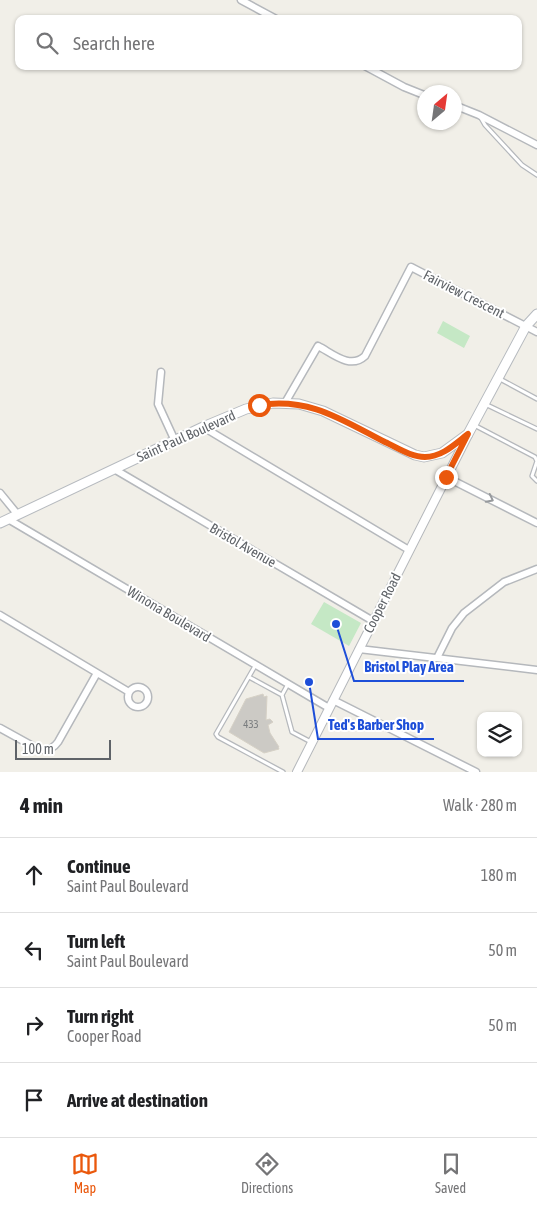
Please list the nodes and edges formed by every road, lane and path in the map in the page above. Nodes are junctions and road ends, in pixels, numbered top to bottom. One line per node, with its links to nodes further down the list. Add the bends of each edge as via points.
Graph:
1 (241, 0): 2 (street)
2 (269, 15)
3 (372, 70): 4 (street)
4 (417, 92)
5 (462, 108): 6 (street)
6 (479, 115): 7 (street); 8 (lane, via 522,165)
7 (537, 145)
8 (537, 175)
9 (537, 314): 10 (main road, Saint Paul Boulevard)
10 (526, 326): 11 (street); 13 (main road, Saint Paul Boulevard); 15 (street, Fairview Crescent, via 411,267 365,356 349,362 318,346)
11 (537, 332)
12 (162, 372): 21 (street, via 158,404)
13 (498, 378): 14 (lane); 16 (main road, Saint Paul Boulevard)
14 (537, 399)
15 (285, 403): 18 (main road, Saint Paul Boulevard, via 259,405); 20 (main road, Saint Paul Boulevard, via 311,406 405,452 424,457 442,453)
16 (485, 403): 17 (main road, Saint Paul Boulevard); 19 (lane)
17 (473, 425): 20 (main road, Saint Paul Boulevard); 24 (lane, via 535,457 537,462 532,476)
18 (203, 427): 21 (main road, Saint Paul Boulevard); 29 (street)
19 (537, 429)
20 (468, 434): 23 (street, Cooper Road)
21 (175, 441): 22 (main road, Saint Paul Boulevard)
22 (114, 469): 26 (main road, Saint Paul Boulevard); 32 (street, Bristol Avenue)
23 (446, 477): 28 (street, one-way to 28); 29 (street, Cooper Road)
24 (537, 481)
25 (0, 493): 26 (street)
26 (18, 515): 27 (main road, Saint Paul Boulevard)
27 (4, 521): 35 (street, Winona Boulevard)
28 (537, 523)
29 (409, 550): 32 (street, Cooper Road)
30 (537, 569): 34 (street, via 511,578 464,613)
31 (0, 615): 37 (street)
32 (373, 621): 33 (street, Cooper Road)
33 (359, 649): 34 (street); 42 (street, Cooper Road)
34 (437, 658): 36 (street)
35 (256, 665): 38 (lane); 39 (street, Winona Boulevard)
36 (537, 670)
37 (97, 673): 40 (street); 44 (street, via 58,742 51,748 38,749)
38 (249, 677): 41 (lane); 46 (lane, via 216,734)
39 (288, 684): 41 (lane); 43 (street, Winona Boulevard)
40 (129, 692)
41 (282, 695): 45 (lane, via 292,732)
42 (333, 700): 43 (street, Cooper Road); 48 (street)
43 (329, 708): 45 (street, Cooper Road)
44 (0, 728)
45 (312, 742): 47 (street, Cooper Road)
46 (283, 772)
47 (296, 772)
48 (476, 772)

